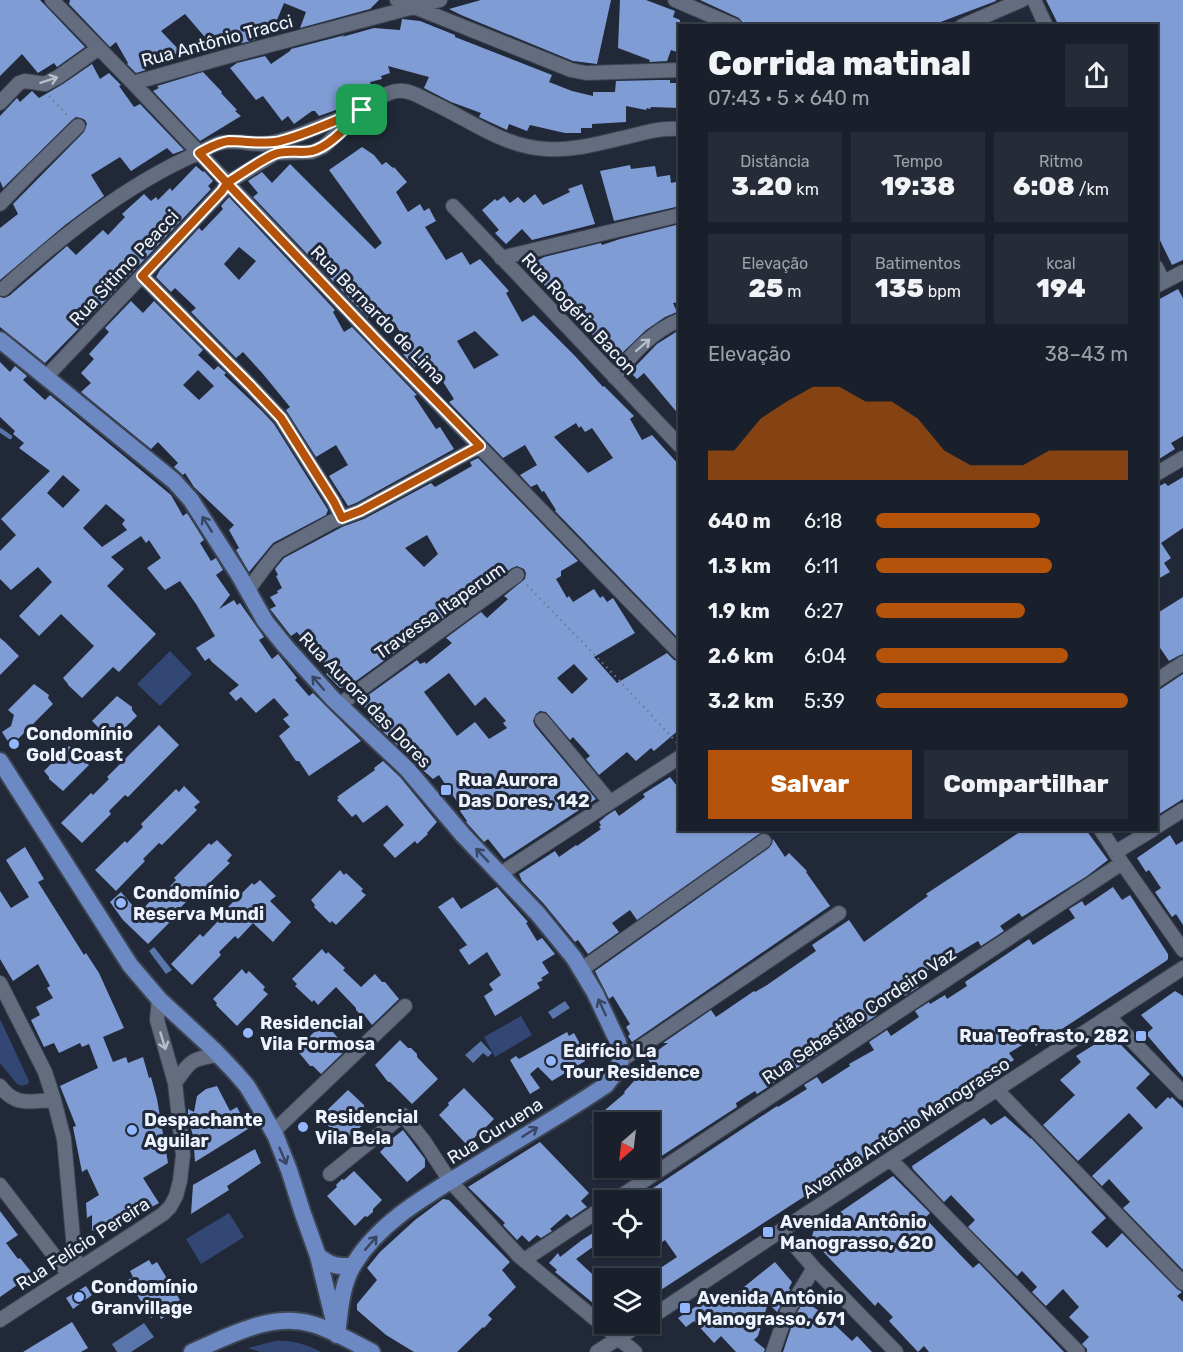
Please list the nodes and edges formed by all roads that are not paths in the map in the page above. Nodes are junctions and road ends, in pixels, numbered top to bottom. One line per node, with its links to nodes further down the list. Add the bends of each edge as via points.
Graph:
1 (52, 0): 11 (street, Rua Bernardo de Lima)
2 (397, 0): 7 (street)
3 (440, 0): 7 (street, Rua Antônio Tracci)
4 (675, 0): 8 (street)
5 (1022, 0): 9 (street)
6 (1034, 0): 10 (street)
7 (415, 7): 12 (street, via 571,70); 13 (street, Rua Antônio Tracci)
8 (730, 24)
9 (967, 24)
10 (1045, 24)
11 (99, 48): 13 (street, Rua Bernardo de Lima); 14 (street, one-way to 11, via 19,83 45,84)
12 (678, 70)
13 (134, 83): 18 (street, Rua Bernardo de Lima)
14 (0, 103)
15 (362, 110): 17 (street, via 386,94 403,90 516,145 547,150 598,144 653,130); 18 (street, via 279,141 221,142); 19 (street, Rua Sitimo Peacci, via 323,147 312,152 276,153)
16 (78, 126): 20 (street)
17 (678, 129)
18 (199, 153): 19 (street, Rua Bernardo de Lima); 27 (street, via 155,175 97,213)
19 (227, 183): 25 (street, Rua Sitimo Peacci); 33 (street, Rua Bernardo de Lima)
20 (0, 204)
21 (453, 206): 23 (street, Rua Rogério Bacon)
22 (678, 215): 23 (street)
23 (501, 258): 31 (street, Rua Rogério Bacon)
24 (1183, 272): 26 (street)
25 (142, 276): 30 (street, Rua Sitimo Peacci); 36 (street, via 281,418)
26 (1160, 284)
27 (3, 289)
28 (678, 321): 31 (street, one-way to 28, via 647,340)
29 (0, 340): 30 (main road, Rua Aurora das Dores)
30 (46, 377): 38 (main road, Rua Aurora das Dores, one-way to 30, via 191,500 174,481)
31 (614, 377): 32 (street, Rua Rogério Bacon)
32 (678, 444)
33 (480, 446): 36 (street); 39 (street, Rua Bernardo de Lima)
34 (1183, 458): 35 (street)
35 (1158, 473)
36 (342, 518): 38 (street, via 278,551)
37 (517, 575): 42 (street, Travessa Itaperum)
38 (248, 590): 42 (main road, Rua Aurora das Dores, one-way to 38, via 265,621)
39 (678, 651)
40 (1183, 663): 41 (street)
41 (1158, 680)
42 (339, 705): 53 (main road, Rua Aurora das Dores, one-way to 42, via 407,769)
43 (542, 720): 46 (street)
44 (678, 758): 46 (street)
45 (0, 761): 59 (main road, via 130,965)
46 (610, 802): 53 (street)
47 (1183, 810): 48 (street)
48 (1158, 826)
49 (1102, 831): 52 (street)
50 (1151, 831): 52 (street, Rua Sebastião Cordeiro Vaz)
51 (764, 841): 57 (street)
52 (1119, 857): 55 (street); 74 (street, Rua Sebastião Cordeiro Vaz)
53 (500, 874): 57 (main road, Rua Aurora das Dores)
54 (839, 914): 63 (street, Rua Curuena)
55 (1183, 950)
56 (1183, 968): 61 (street, Avenida Antônio Manograsso)
57 (582, 969): 63 (main road, Rua Aurora das Dores, one-way to 57, via 618,1042)
58 (0, 983): 68 (street, via 45,1072)
59 (159, 999): 62 (main road); 64 (street, Rua Felício Pereira, one-way to 64, via 157,1020)
60 (405, 1006): 69 (street)
61 (1109, 1017): 66 (street, Avenida Antônio Manograsso); 67 (street)
62 (219, 1055): 64 (street, via 195,1058); 69 (main road, via 247,1086)
63 (620, 1061): 72 (main road, Rua Curuena, one-way to 63, via 606,1085)
64 (175, 1083): 81 (street, Rua Felício Pereira, via 183,1155 176,1196 163,1214)
65 (0, 1086): 68 (street, via 15,1100)
66 (997, 1090): 70 (street, Avenida Antônio Manograsso); 82 (street)
67 (1183, 1093)
68 (54, 1100): 81 (street, via 64,1139)
69 (273, 1132): 77 (main road, one-way to 77)
70 (891, 1160): 76 (street, Avenida Antônio Manograsso); 94 (street)
71 (330, 1174): 72 (street, via 403,1114)
72 (450, 1181): 78 (street); 79 (main road, Rua Curuena, one-way to 72, via 383,1228)
73 (0, 1185): 81 (street)
74 (630, 1190)
75 (594, 1214): 78 (street)
76 (782, 1231): 80 (street); 83 (street, Avenida Antônio Manograsso)
77 (318, 1256): 79 (main road, via 331,1265); 86 (main road)
78 (524, 1260): 87 (street)
79 (353, 1265): 86 (main road, Rua Curuena, via 344,1287)
80 (814, 1268): 92 (street, via 787,1312); 93 (street)
81 (73, 1273): 84 (street, Rua Felício Pereira)
82 (1183, 1283)
83 (660, 1311)
84 (0, 1320)
85 (625, 1334): 87 (street)
86 (338, 1335): 88 (main road, via 313,1324 289,1320 240,1331); 89 (main road)
87 (619, 1338): 90 (street); 91 (street)
88 (203, 1351)
89 (372, 1352)
90 (597, 1352)
91 (635, 1352)
92 (773, 1352)
93 (896, 1352)
94 (1078, 1352)

